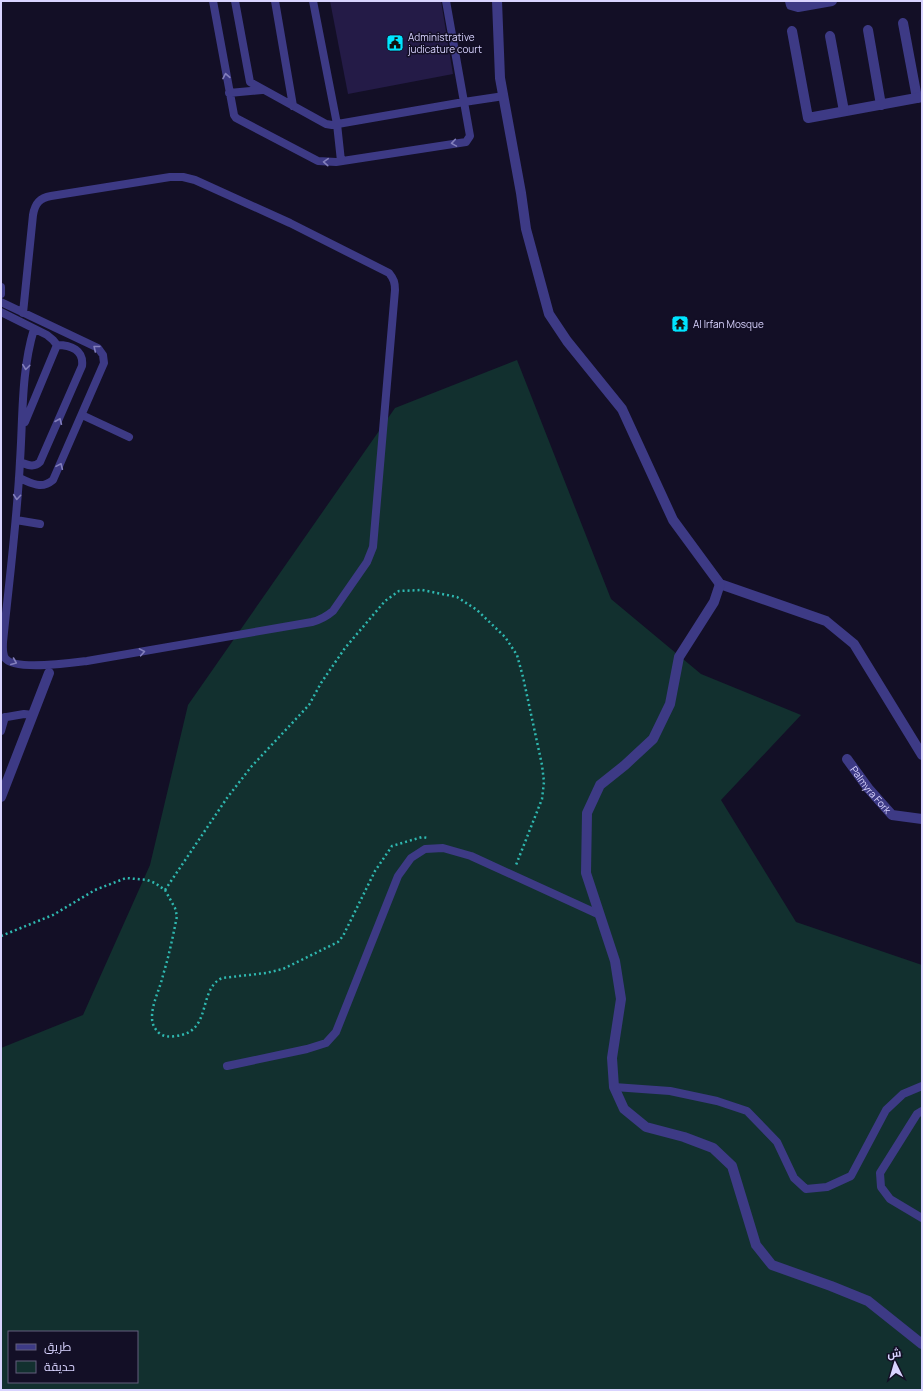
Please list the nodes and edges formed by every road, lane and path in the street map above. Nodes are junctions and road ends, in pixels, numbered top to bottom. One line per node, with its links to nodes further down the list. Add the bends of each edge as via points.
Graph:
1 (213, 1): 14 (lane, one-way to 1)
2 (235, 1): 13 (lane, via 249,79 252,84)
3 (275, 1): 19 (lane)
4 (313, 1): 21 (lane)
5 (446, 1): 17 (lane)
6 (497, 1): 15 (street, via 500,78)
7 (790, 1): 8 (street, via 791,5 798,7)
8 (832, 1)
9 (903, 23): 16 (street)
10 (868, 30): 18 (street)
11 (792, 31): 20 (street, via 808,118)
12 (830, 36): 20 (street)
13 (263, 90): 14 (lane); 19 (lane)
14 (229, 93): 22 (lane, one-way to 14, via 318,161 236,118)
15 (504, 96): 17 (lane); 39 (street, via 526,229 549,314 567,341 622,409 673,520)
16 (920, 97): 18 (street)
17 (464, 102): 21 (lane); 22 (lane, one-way to 22, via 470,136 466,142)
18 (881, 104): 20 (street)
19 (293, 106): 21 (lane, via 326,124)
20 (844, 111)
21 (338, 124): 22 (lane)
22 (341, 162)
23 (1, 287): 24 (lane)
24 (1, 294)
25 (1, 302): 27 (lane)
26 (1, 312): 28 (lane)
27 (23, 313): 29 (lane); 40 (lane, one-way to 27, via 312,622 333,611 367,562 372,547 395,284 389,273 290,223 195,180 170,177 44,197 38,201 34,207)
28 (34, 329): 30 (lane, via 50,337); 33 (lane, one-way to 33, via 26,366)
29 (80, 339): 31 (lane); 32 (lane, one-way to 29, via 104,363 103,355 98,348)
30 (57, 345): 31 (lane); 33 (lane)
31 (75, 349): 35 (lane, one-way to 31, via 32,466 37,465 43,458 82,366 82,356)
32 (82, 415): 34 (lane); 36 (lane, one-way to 32, via 41,486 53,480)
33 (22, 428): 35 (lane)
34 (129, 437)
35 (20, 462): 36 (lane)
36 (19, 478): 37 (lane, one-way to 37)
37 (16, 520): 38 (lane); 40 (lane, one-way to 40, via 3,650 10,662)
38 (40, 524)
39 (720, 584): 44 (street, via 826,621 854,644); 51 (street, via 714,602 679,657 670,704 653,739 600,785 587,814 586,873)
40 (51, 669): 41 (street)
41 (33, 715): 42 (lane); 46 (street)
42 (3, 718): 43 (lane)
43 (1, 729)
44 (922, 755)
45 (847, 759): 47 (street, Palmyra Fork, via 868,788 892,814)
46 (1, 797)
47 (922, 819)
48 (443, 848): 49 (lane, via 471,856); 50 (path, via 431,838 422,837 392,846 375,871 338,942 283,969 216,981 197,1027 180,1036 170,1037 162,1035 152,1022 152,1012 177,916); 53 (lane, via 425,848 411,858 398,876 336,1032 326,1043)
49 (512, 875): 50 (path, via 542,799 544,782 517,655 500,631 477,610 457,597 422,590 398,591 385,601 346,648 309,705 251,767); 51 (lane)
50 (165, 890): 52 (path, via 146,880 126,878 95,890 53,915)
51 (600, 915): 55 (street, via 615,961 621,999 612,1058)
52 (1, 936)
53 (227, 1066)
54 (922, 1086): 55 (lane, via 903,1094 886,1110 851,1176 827,1187 806,1189 794,1178 777,1142 747,1111 717,1101 670,1091)
55 (614, 1087): 58 (street, via 624,1109 646,1127 713,1148 732,1166 756,1245 772,1266 868,1301)
56 (922, 1111): 57 (lane, via 917,1114 880,1173 881,1187 890,1199)
57 (922, 1218)
58 (922, 1342)

